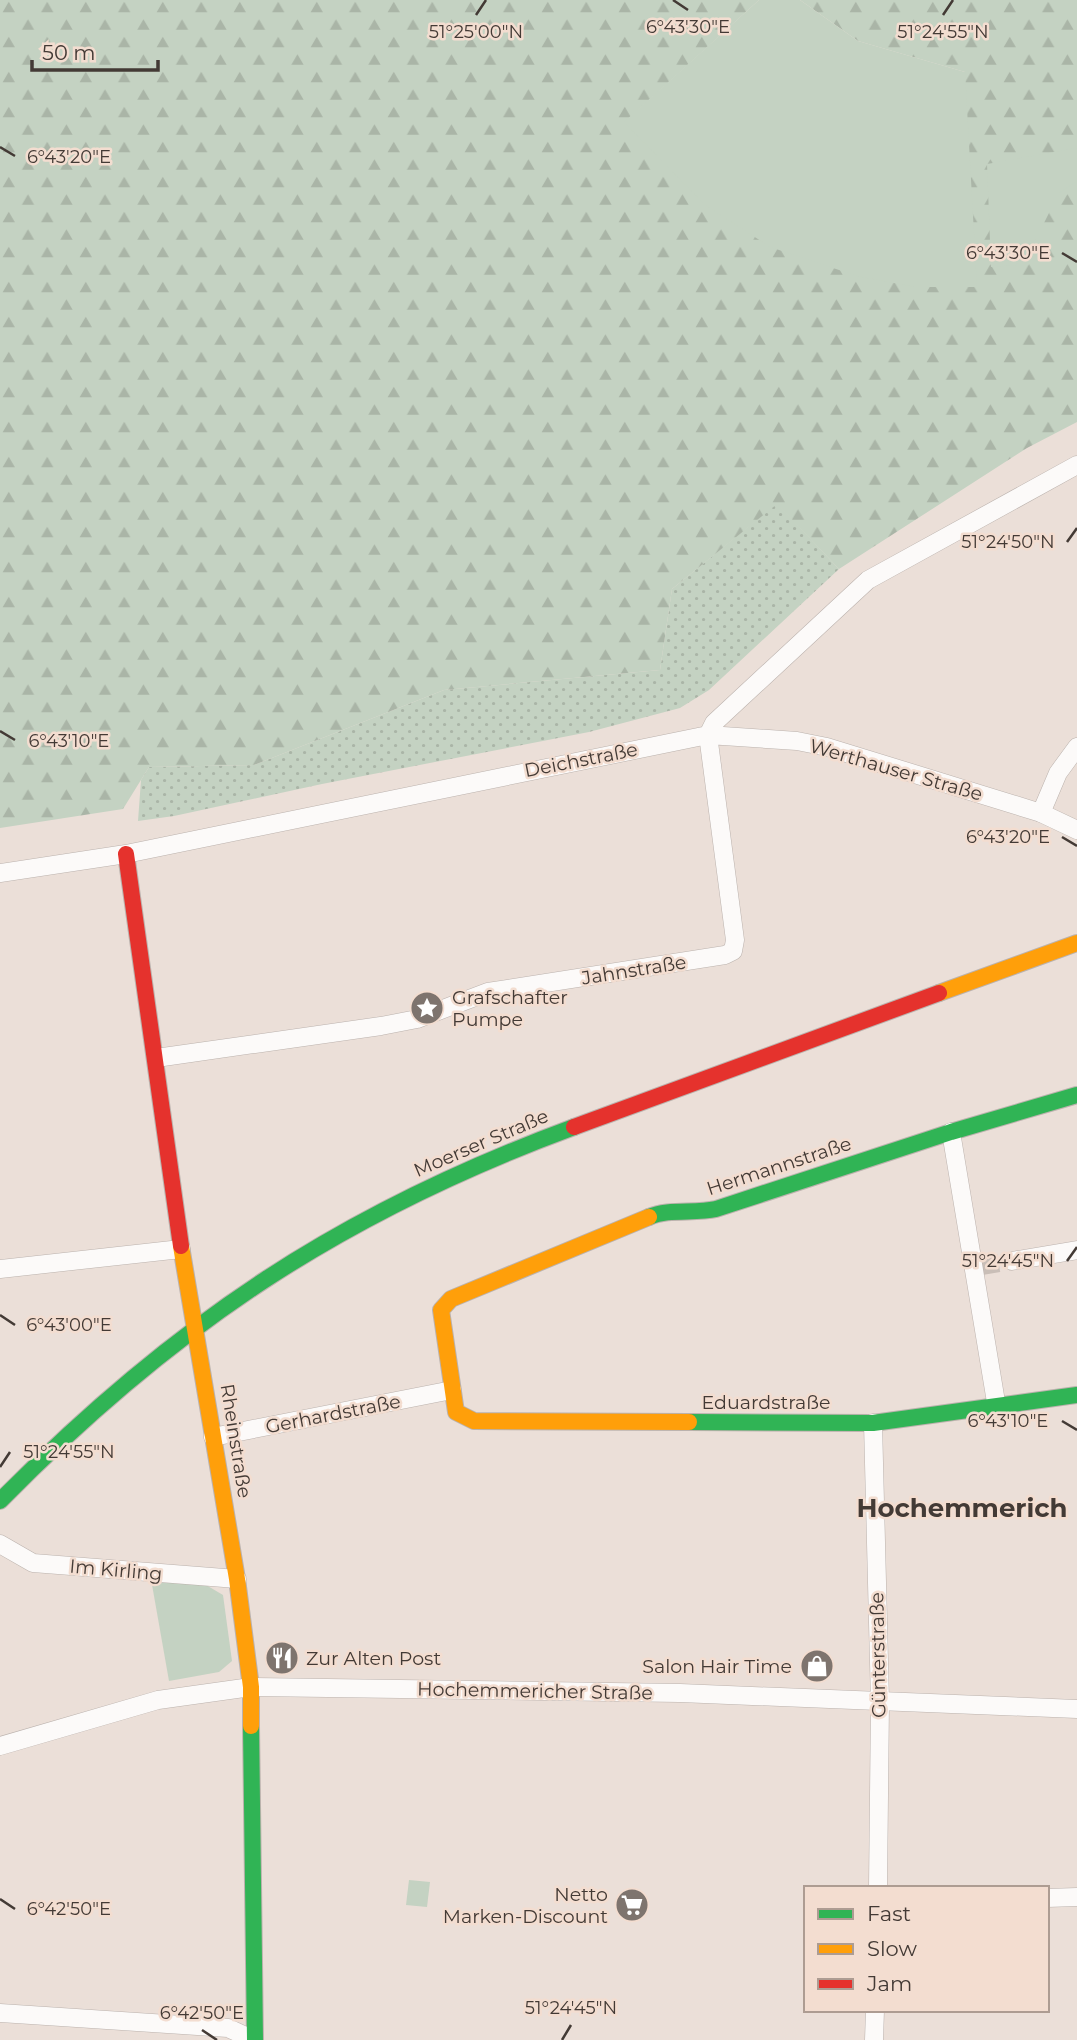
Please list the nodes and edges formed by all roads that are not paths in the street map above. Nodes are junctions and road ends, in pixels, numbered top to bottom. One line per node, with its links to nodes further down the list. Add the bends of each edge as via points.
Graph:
1 (1077, 465): 2 (street, via 868,580 714,723)
2 (708, 735): 4 (street, Werthauser Straße, via 827,747); 6 (street, Deichstraße); 9 (street, Jahnstraße, via 733,951 488,992 417,1019 381,1026)
3 (1077, 747): 4 (street, via 1058,773)
4 (1041, 813): 5 (street, Werthauser Straße)
5 (1077, 830)
6 (126, 854): 7 (street, Deichstraße); 9 (street, Rheinstraße)
7 (0, 873)
8 (1077, 941): 16 (street, Moerser Straße, via 479,1164 337,1233)
9 (156, 1058): 12 (street, Rheinstraße)
10 (1077, 1095): 11 (street, Hermannstraße)
11 (951, 1132): 17 (street, Hermannstraße, via 716,1209 658,1213 451,1299 442,1310); 19 (street)
12 (181, 1250): 15 (street); 16 (street, Rheinstraße)
13 (1077, 1250): 14 (street)
14 (1012, 1261)
15 (0, 1269)
16 (196, 1325): 22 (street, Rheinstraße); 23 (street, Moerser Straße, via 62,1435)
17 (452, 1390): 20 (street, Hermannstraße); 22 (street, Gerhardstraße)
18 (1077, 1395): 19 (street, Eduardstraße)
19 (997, 1408): 21 (street, Eduardstraße)
20 (456, 1412): 21 (street, Eduardstraße, via 474,1421)
21 (873, 1423): 27 (street, Günterstraße)
22 (213, 1437): 25 (street, Rheinstraße)
23 (0, 1501)
24 (0, 1544): 25 (street, Im Kirling, via 33,1563)
25 (237, 1579): 26 (street, Rheinstraße)
26 (251, 1687): 27 (street, Hochemmericher Straße, via 667,1692); 29 (street, Hochemmericher Straße, via 158,1700); 35 (street, Rheinstraße)
27 (880, 1702): 28 (street, Hochemmericher Straße); 30 (street, Günterstraße)
28 (1077, 1710)
29 (0, 1746)
30 (878, 1886)
31 (1077, 1897): 32 (street)
32 (1049, 1898)
33 (875, 2012): 36 (street)
34 (0, 2013): 35 (street, via 228,2028)
35 (255, 2040)
36 (874, 2040)

